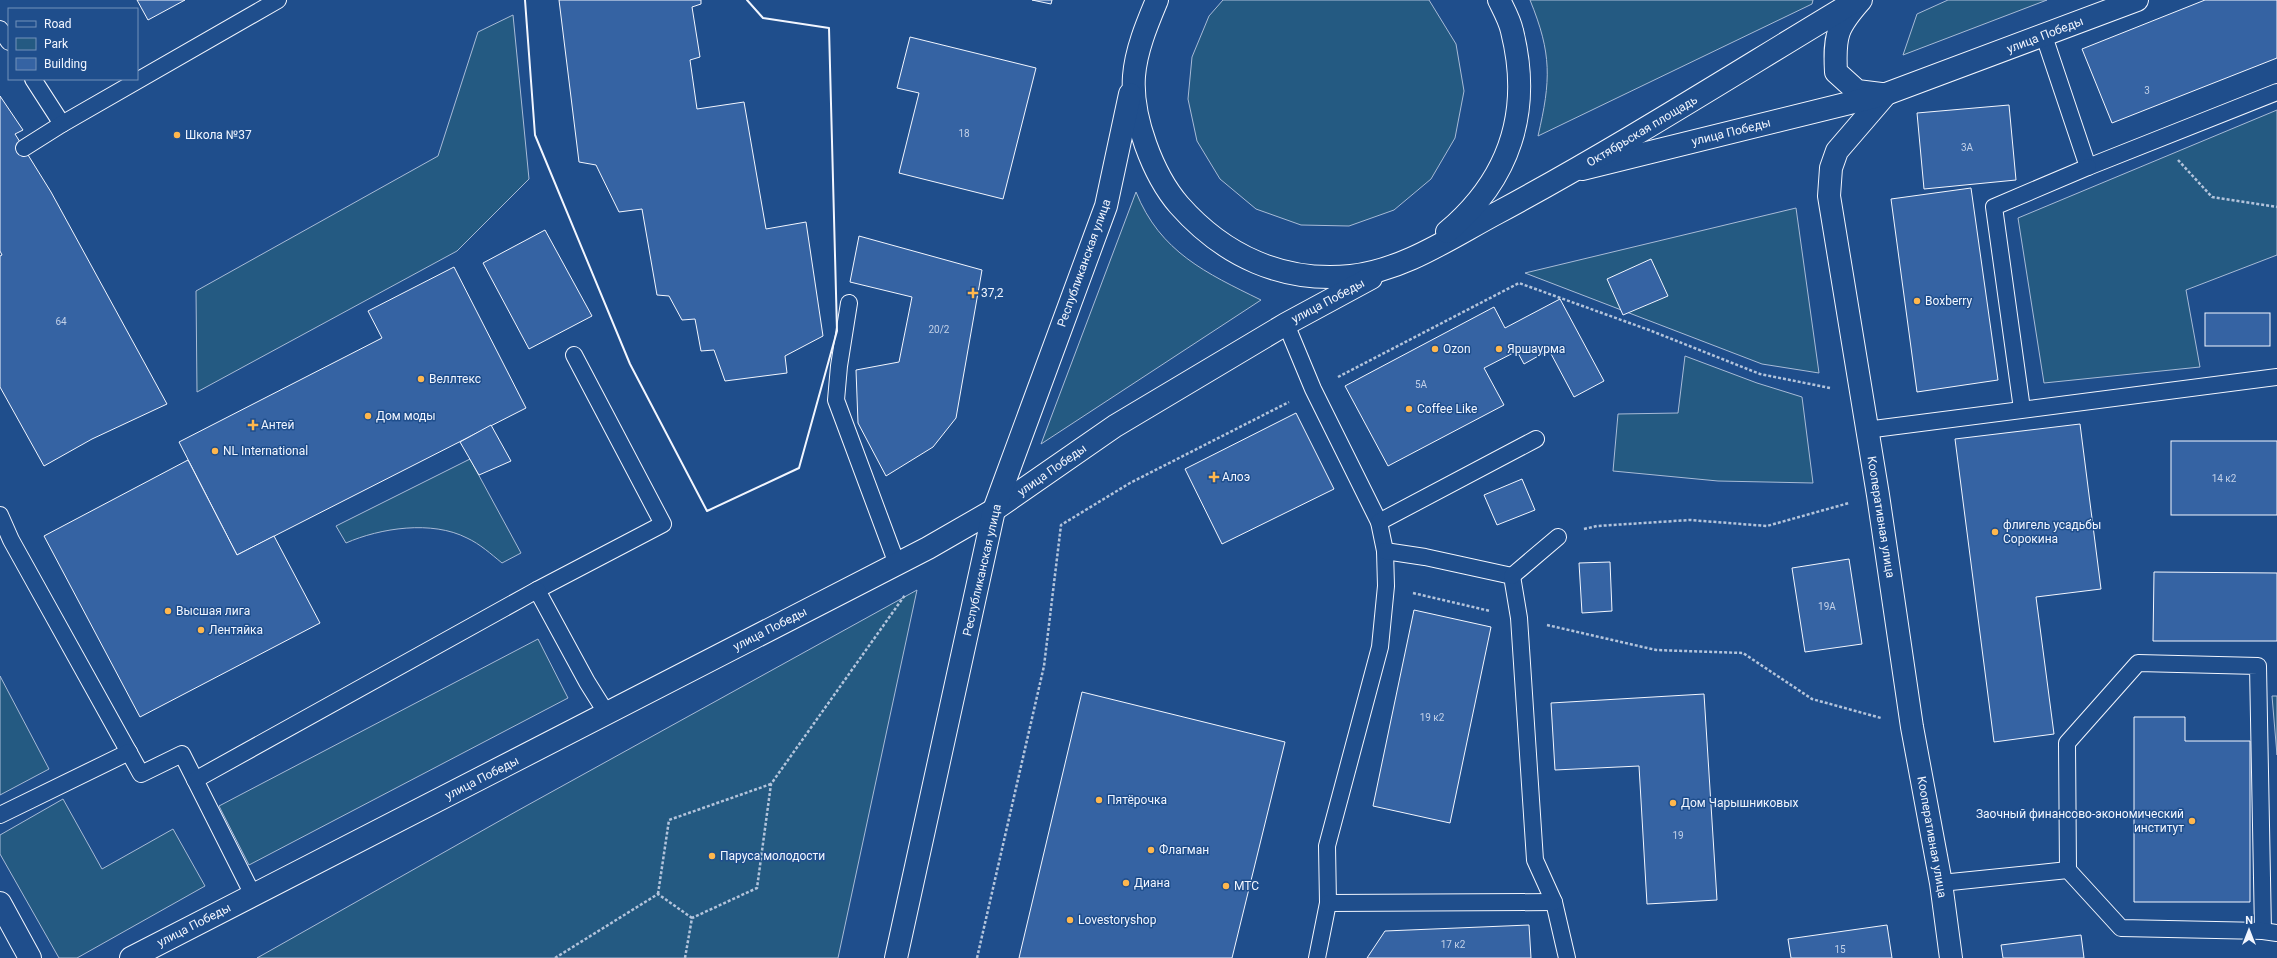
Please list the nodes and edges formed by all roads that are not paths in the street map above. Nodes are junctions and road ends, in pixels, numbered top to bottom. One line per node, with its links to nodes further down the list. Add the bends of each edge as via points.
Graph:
1 (278, 0): 16 (lane)
2 (1147, 0): 11 (main road)
3 (1156, 0): 11 (main road, Октябрьская площадь)
4 (1499, 0): 20 (main road, Октябрьская площадь, via 1512,30 1520,72 1518,115 1506,157 1486,192 1456,225)
5 (1857, 0): 19 (main road, Октябрьская площадь)
6 (1861, 0): 15 (main road, улица Победы, via 1845,19 1834,44 1836,72 1857,91)
7 (2136, 0): 9 (main road, улица Победы)
8 (0, 28): 10 (lane)
9 (2044, 36): 15 (main road, улица Победы); 18 (lane)
10 (8, 40)
11 (1141, 40): 12 (main road, Октябрьская площадь)
12 (1134, 77): 21 (main road, Октябрьская площадь, via 1139,120 1151,160 1171,196 1198,227 1231,251 1269,268 1310,276 1351,276); 29 (main road, Республиканская улица, via 1106,206)
13 (34, 80): 16 (lane)
14 (2277, 92): 18 (lane)
15 (1886, 94): 19 (main road, улица Победы); 27 (main road, Кооперативная улица, via 1837,151 1831,168 1829,196)
16 (62, 124): 17 (lane)
17 (24, 148)
18 (2088, 167): 26 (lane, via 1994,207)
19 (1577, 170): 20 (main road, Октябрьская площадь)
20 (1422, 253): 21 (main road, Октябрьская площадь)
21 (1391, 268): 23 (main road, улица Победы, via 1334,296)
22 (849, 303): 34 (lane, via 836,400)
23 (1286, 324): 29 (main road, улица Победы, via 1115,426); 31 (lane, via 1313,389)
24 (574, 355): 36 (lane, via 663,524)
25 (2277, 377): 26 (lane)
26 (2022, 409): 27 (lane)
27 (1866, 430): 42 (main road, Кооперативная улица, via 1912,727)
28 (1536, 439): 31 (lane)
29 (994, 510): 34 (main road, улица Победы); 50 (main road, Республиканская улица)
30 (0, 515): 38 (lane, via 11,540)
31 (1379, 522): 33 (lane)
32 (1558, 537): 35 (lane)
33 (1385, 551): 35 (lane); 46 (lane, via 1386,586 1380,647 1327,846)
34 (897, 564): 37 (main road, улица Победы)
35 (1512, 576): 44 (lane, via 1519,618 1534,860)
36 (537, 590): 37 (lane); 39 (lane)
37 (607, 714): 43 (main road, улица Победы)
38 (129, 752): 39 (lane, via 141,774 182,754); 40 (lane)
39 (195, 780): 43 (lane)
40 (0, 816)
41 (2068, 870): 42 (lane); 47 (lane, via 2121,928); 47 (lane, via 2068,743 2138,663 2258,666)
42 (1941, 883): 53 (main road, Кооперативная улица)
43 (253, 895): 49 (main road, улица Победы)
44 (1554, 902): 46 (lane); 52 (lane)
45 (0, 903): 48 (main road)
46 (1328, 903): 51 (lane)
47 (2270, 932)
48 (30, 958)
49 (131, 958)
50 (896, 958)
51 (1317, 958)
52 (1567, 958)
53 (1951, 958)

